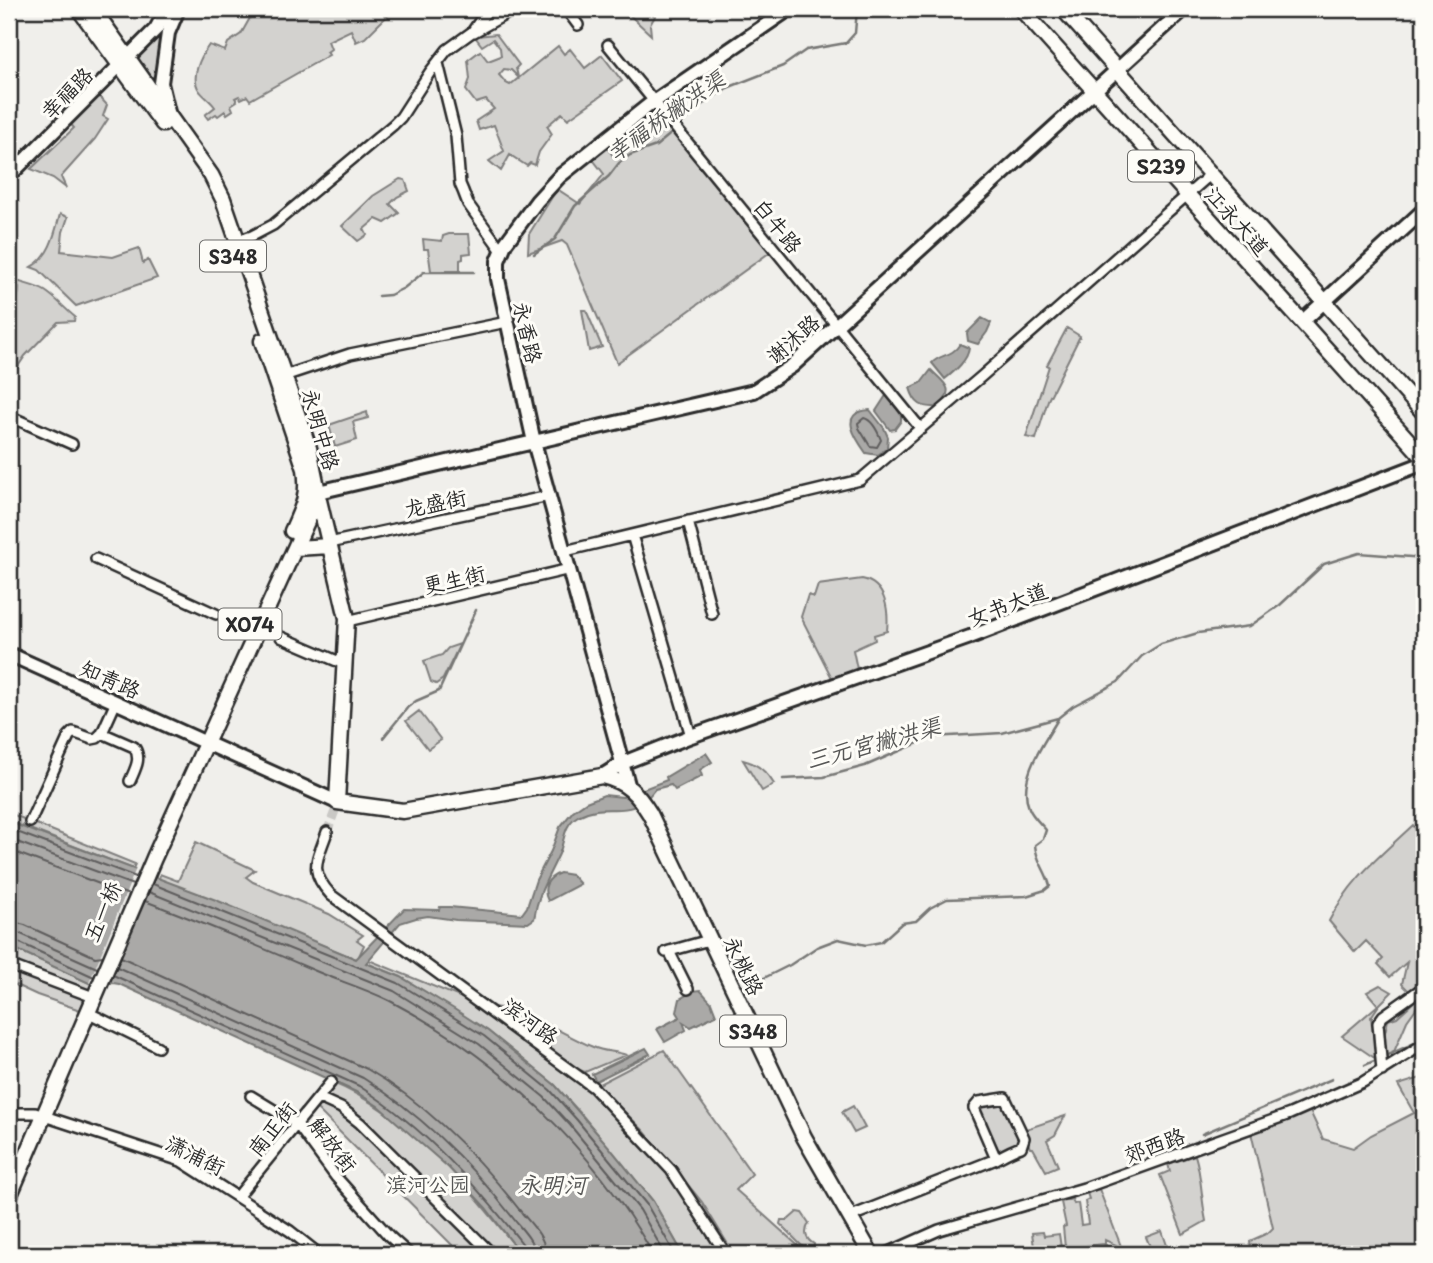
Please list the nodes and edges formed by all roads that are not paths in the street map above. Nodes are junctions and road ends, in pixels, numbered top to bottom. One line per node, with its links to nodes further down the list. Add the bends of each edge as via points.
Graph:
1 (79, 9): 14 (main road, S348)
2 (93, 9): 14 (main road, S348)
3 (488, 9): 12 (street)
4 (515, 9): 12 (street)
5 (566, 9): 11 (street)
6 (789, 9): 18 (main road)
7 (1021, 9): 17 (main road, 江永大道 / S239)
8 (1063, 9): 16 (main road, 江永大道 / S239)
9 (1184, 9): 16 (main road, 谢沐路)
10 (174, 10): 14 (main road, 幸福路); 19 (main road, via 161,83)
11 (578, 25)
12 (472, 32): 15 (street, via 447,50)
13 (608, 45): 18 (street, 白牛路)
14 (126, 61): 19 (main road, 永明中路 / S348); 21 (main road, 幸福路); 39 (main road, 永明中路 / S348, via 216,203)
15 (438, 63): 25 (street, via 393,125 272,225); 26 (street, via 456,136 463,191)
16 (1117, 69): 17 (main road, 谢沐路); 20 (main road, 江永大道 / S239)
17 (1094, 90): 22 (main road, 江永大道 / S239); 29 (main road, 谢沐路)
18 (655, 101): 26 (main road, via 559,176); 29 (street, 白牛路)
19 (169, 116): 25 (main road, 永明中路 / S348, via 211,175)
20 (1211, 174): 22 (street); 27 (main road, 江永大道 / S239)
21 (9, 176)
22 (1188, 195): 30 (main road, 江永大道 / S239); 34 (street)
23 (1424, 210): 27 (main road)
24 (1424, 220): 27 (main road)
25 (237, 241): 31 (main road, 永明中路 / S348)
26 (502, 251): 28 (main road, 永香路, via 498,279)
27 (1328, 304): 30 (main road); 32 (main road, 江永大道 / S239)
28 (507, 322): 31 (street, via 350,354); 35 (main road, 永香路)
29 (836, 324): 34 (street, 白牛路); 35 (main road, 谢沐路, via 778,377 754,391)
30 (1305, 325): 37 (main road, 江永大道 / S239)
31 (284, 376): 39 (main road, 永明中路 / S348)
32 (1424, 413)
33 (9, 416): 36 (street)
34 (921, 429): 44 (street, via 860,480)
35 (534, 442): 40 (main road, 谢沐路); 42 (main road, 永香路)
36 (72, 443)
37 (1424, 458)
38 (1424, 463): 61 (main road, 女书大道, via 970,637)
39 (308, 470): 40 (main road); 41 (main road, 永明中路); 43 (main road)
40 (337, 488): 41 (main road, 谢沐路); 43 (main road)
41 (318, 492): 43 (main road, 永明中路 / X074)
42 (549, 496): 46 (street, 龙盛街); 48 (main road, 永香路)
43 (314, 516): 46 (main road); 47 (main road, 永明中路 / X074); 55 (main road, 永明中路 / X074)
44 (688, 521): 45 (street); 52 (street)
45 (632, 535): 48 (street); 61 (street)
46 (329, 544): 47 (main road); 54 (main road)
47 (295, 548): 55 (main road, 永明中路 / X074)
48 (565, 551): 50 (main road, 永香路)
49 (96, 559): 51 (street)
50 (570, 569): 54 (street, 更生街); 63 (main road, 永香路)
51 (216, 614)
52 (712, 614)
53 (232, 621): 55 (street)
54 (347, 621): 58 (main road)
55 (257, 629): 62 (main road, 永明中路 / X074)
56 (281, 637): 58 (street)
57 (9, 654): 59 (main road, 知青路)
58 (344, 664): 67 (main road)
59 (116, 702): 60 (street); 62 (main road, 知青路)
60 (102, 733): 65 (street, via 137,750 138,763); 68 (street, via 92,739 78,732 69,736)
61 (691, 736): 63 (main road, 女书大道)
62 (202, 740): 67 (main road); 70 (main road, 永明中路 / X074)
63 (623, 763): 64 (main road, 女书大道); 66 (main road, 永香路)
64 (608, 777): 66 (main road); 67 (main road, via 403,811)
65 (130, 781)
66 (629, 788): 71 (main road, 永桃路 / S348, via 644,804)
67 (336, 807)
68 (30, 822)
69 (327, 832): 94 (street, 滨河路, via 316,870 318,881 331,895 593,1087 671,1170)
70 (151, 857): 74 (main road, 五一桥 / X074)
71 (709, 940): 75 (street, via 667,951); 90 (main road, 永桃路 / S348, via 804,1137)
72 (9, 965): 74 (street)
73 (1424, 987): 79 (street, via 1378,1023)
74 (93, 988): 76 (main road, X074); 84 (main road, X074)
75 (688, 989)
76 (87, 1012): 78 (street); 84 (main road, X074)
77 (1424, 1044): 79 (street, 郊西路)
78 (158, 1047)
79 (1381, 1062): 96 (street, 郊西路, via 1363,1082 1290,1114 1084,1188 939,1230)
80 (331, 1082): 82 (street, 南正街)
81 (251, 1097): 85 (street, 解放街)
82 (319, 1098): 85 (street, 南正街); 93 (street, via 360,1123)
83 (9, 1113): 84 (street, 潇浦街)
84 (39, 1114): 87 (main road, X074); 88 (street, 潇浦街, via 181,1161); 89 (main road, X074)
85 (297, 1124): 88 (street, 南正街); 92 (street, 解放街, via 336,1177)
86 (996, 1159): 86 (street, via 1024,1141 1005,1098 979,1102 974,1108); 90 (street)
87 (9, 1173)
88 (238, 1196): 91 (street, 潇浦街)
89 (9, 1197)
90 (849, 1217): 95 (main road, 永桃路 / S348)
91 (319, 1254)
92 (409, 1254)
93 (492, 1254)
94 (726, 1254)
95 (871, 1254)
96 (885, 1254)

